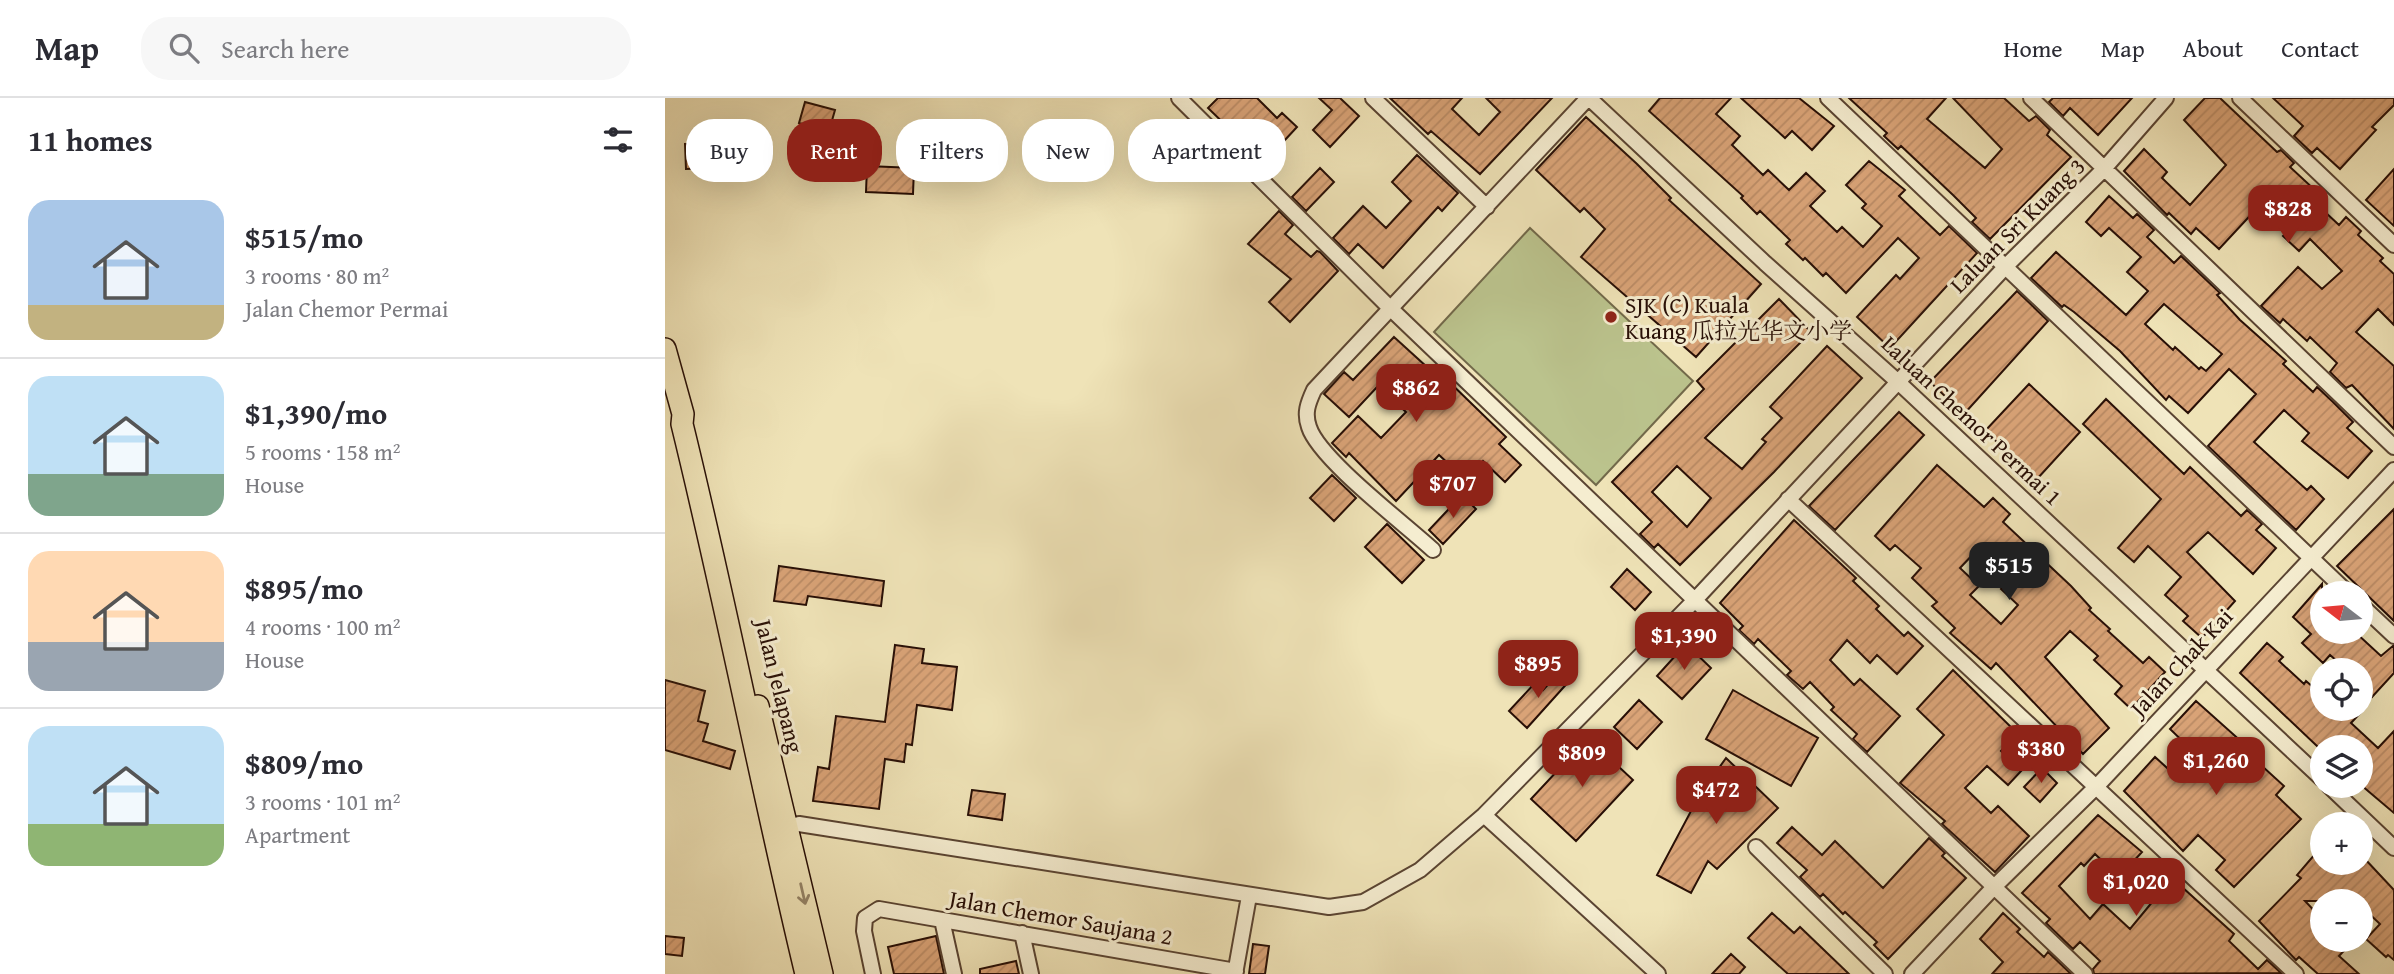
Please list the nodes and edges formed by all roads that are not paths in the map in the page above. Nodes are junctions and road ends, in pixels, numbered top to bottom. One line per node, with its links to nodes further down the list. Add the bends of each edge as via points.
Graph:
1 (1179, 98): 12 (street)
2 (1373, 98): 9 (street)
3 (1588, 98): 9 (street); 14 (street, Laluan Chemor Permai 1)
4 (1828, 98): 11 (street)
5 (2031, 98): 8 (street)
6 (2166, 98): 8 (street, Laluan Sri Kuang 3)
7 (2240, 98): 10 (street)
8 (2103, 170): 11 (street, Laluan Sri Kuang 3); 15 (street)
9 (1487, 207): 12 (street)
10 (2394, 245)
11 (2007, 265): 14 (street, Laluan Sri Kuang 3); 19 (street)
12 (1390, 308): 18 (street, via 1314,390 1306,407 1309,428 1327,454); 21 (street)
13 (665, 349): 29 (main road, Jalan Jelapang, via 683,414 691,421)
14 (1897, 381): 17 (street, Laluan Sri Kuang 3); 24 (street, Laluan Chemor Permai 1)
15 (2394, 447)
16 (2394, 470): 19 (street, Jalan Chak Kai)
17 (1788, 499): 21 (street, Laluan Sri Kuang 3); 26 (street)
18 (1433, 550)
19 (2310, 557): 20 (street); 24 (street, Jalan Chak Kai)
20 (2336, 581)
21 (1694, 601): 28 (street, Laluan Sri Kuang 3); 32 (street)
22 (2373, 616): 23 (street)
23 (2394, 636)
24 (2205, 668): 25 (street, Laluan Chemor Permai 1); 26 (street, Jalan Chak Kai)
25 (2310, 768)
26 (2097, 786): 32 (street, Jalan Chak Kai); 46 (street)
27 (2342, 798): 31 (street)
28 (1484, 815): 33 (street, Laluan Sri Kuang 3, via 1420,870 1363,902 1329,907); 42 (street)
29 (780, 829): 33 (street, Laluan Sri Kuang 3, via 799,824 921,841); 37 (main road, Jalan Jelapang); 38 (main road, Jalan Jelapang, one-way to 38)
30 (1756, 847): 43 (street)
31 (2394, 848)
32 (1994, 887): 44 (street, Jalan Chak Kai); 45 (street)
33 (1249, 896): 36 (street)
34 (942, 920): 35 (street, Jalan Chemor Saujana 2); 39 (street, Jalan Chemor Saujana 2, via 879,909 865,918); 40 (street)
35 (1021, 933): 36 (street, Jalan Chemor Saujana 2); 41 (street)
36 (1235, 972)
37 (806, 974)
38 (822, 974)
39 (873, 974)
40 (954, 974)
41 (1031, 974)
42 (1658, 974)
43 (1885, 974)
44 (1912, 974)
45 (2085, 974)
46 (2295, 974)

